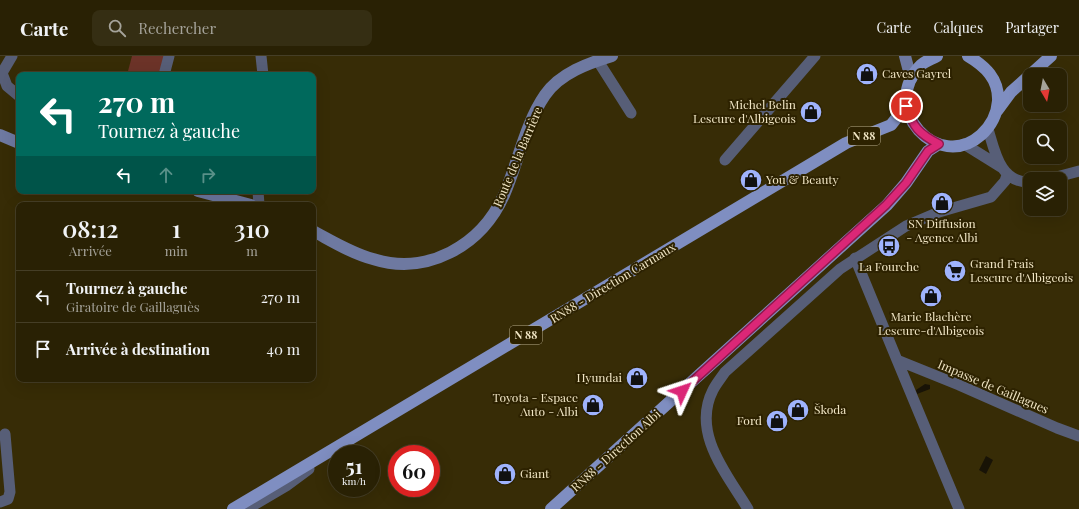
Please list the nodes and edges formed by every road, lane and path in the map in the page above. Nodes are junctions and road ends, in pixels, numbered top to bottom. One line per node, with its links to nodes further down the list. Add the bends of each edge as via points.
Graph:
1 (12, 56): 14 (street, via 2,73 7,86)
2 (169, 56): 11 (street)
3 (261, 56): 12 (street)
4 (612, 56): 10 (street, Route de la Barrière)
5 (815, 56): 23 (street)
6 (905, 56): 13 (street)
7 (937, 56): 13 (main road, via 922,64)
8 (968, 56): 16 (main road, via 982,64 993,77 998,94)
9 (1051, 56): 16 (main road, via 1011,92)
10 (598, 60): 17 (street); 30 (street, Route de la Barrière, via 576,70 546,94 532,121 504,196 488,221 455,251 437,260 399,264 373,260 348,250)
11 (165, 72)
12 (263, 72)
13 (911, 79): 15 (main road, via 906,92)
14 (16, 94)
15 (906, 106): 21 (main road, via 916,127 924,136); 35 (main road, RN88 - Direction Carmaux / N 88, via 891,125 846,143)
16 (997, 111): 18 (main road)
17 (631, 113)
18 (988, 129): 22 (main road); 24 (street)
19 (0, 135): 20 (street)
20 (16, 142)
21 (939, 144): 22 (main road); 41 (main road, RN88 - Direction Albi, via 928,151 906,183 886,205)
22 (964, 144): 24 (street)
23 (725, 160)
24 (1004, 171): 27 (street); 31 (street, via 1005,181 991,197 939,212 906,226)
25 (1079, 171): 26 (street)
26 (1067, 174)
27 (1023, 182)
28 (209, 194): 29 (street)
29 (240, 202)
30 (316, 232)
31 (855, 258): 32 (street); 42 (street, via 840,268 746,352 725,372 712,390 707,408 707,432 717,462)
32 (897, 360): 34 (street, Impasse de Gaillagues); 43 (street)
33 (5, 434): 38 (street, via 10,492 8,499)
34 (1079, 436)
35 (342, 445)
36 (328, 453): 39 (main road, RN88 - Direction Carmaux / N 88)
37 (328, 454): 40 (street, via 286,486)
38 (0, 502)
39 (234, 509)
40 (247, 509)
41 (551, 509)
42 (748, 509)
43 (959, 509)

